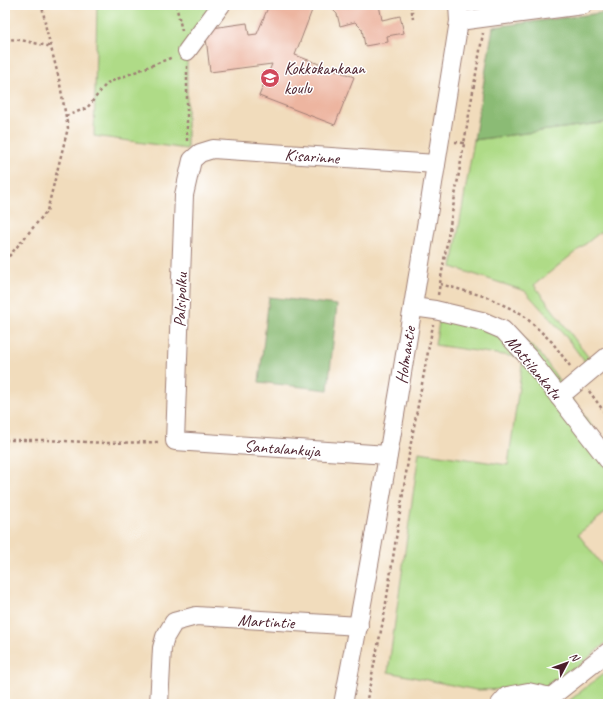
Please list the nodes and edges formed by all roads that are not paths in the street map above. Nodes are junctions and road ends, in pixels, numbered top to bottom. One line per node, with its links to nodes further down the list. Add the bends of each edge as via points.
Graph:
1 (221, 5): 4 (street)
2 (583, 5): 3 (street, via 483,18)
3 (458, 13): 6 (street, Holmantie)
4 (187, 51)
5 (192, 160): 6 (street, Kisarinne, via 200,153 213,149); 10 (street, Palsipolku, via 184,195)
6 (436, 164): 7 (street, Holmantie)
7 (413, 307): 9 (street, Mattilankatu, via 482,321 502,330 529,358); 11 (street, Holmantie)
8 (608, 356): 9 (street)
9 (559, 397): 12 (street, Mattilankatu)
10 (175, 441): 11 (street, Santalankuja)
11 (388, 455): 13 (street, Holmantie)
12 (608, 460)
13 (359, 626): 16 (street, Martintie, via 196,616 174,622 164,637); 17 (street, Holmantie)
14 (608, 652): 15 (street)
15 (550, 701): 18 (street, via 528,692 507,696)
16 (159, 704)
17 (343, 704)
18 (500, 704)

